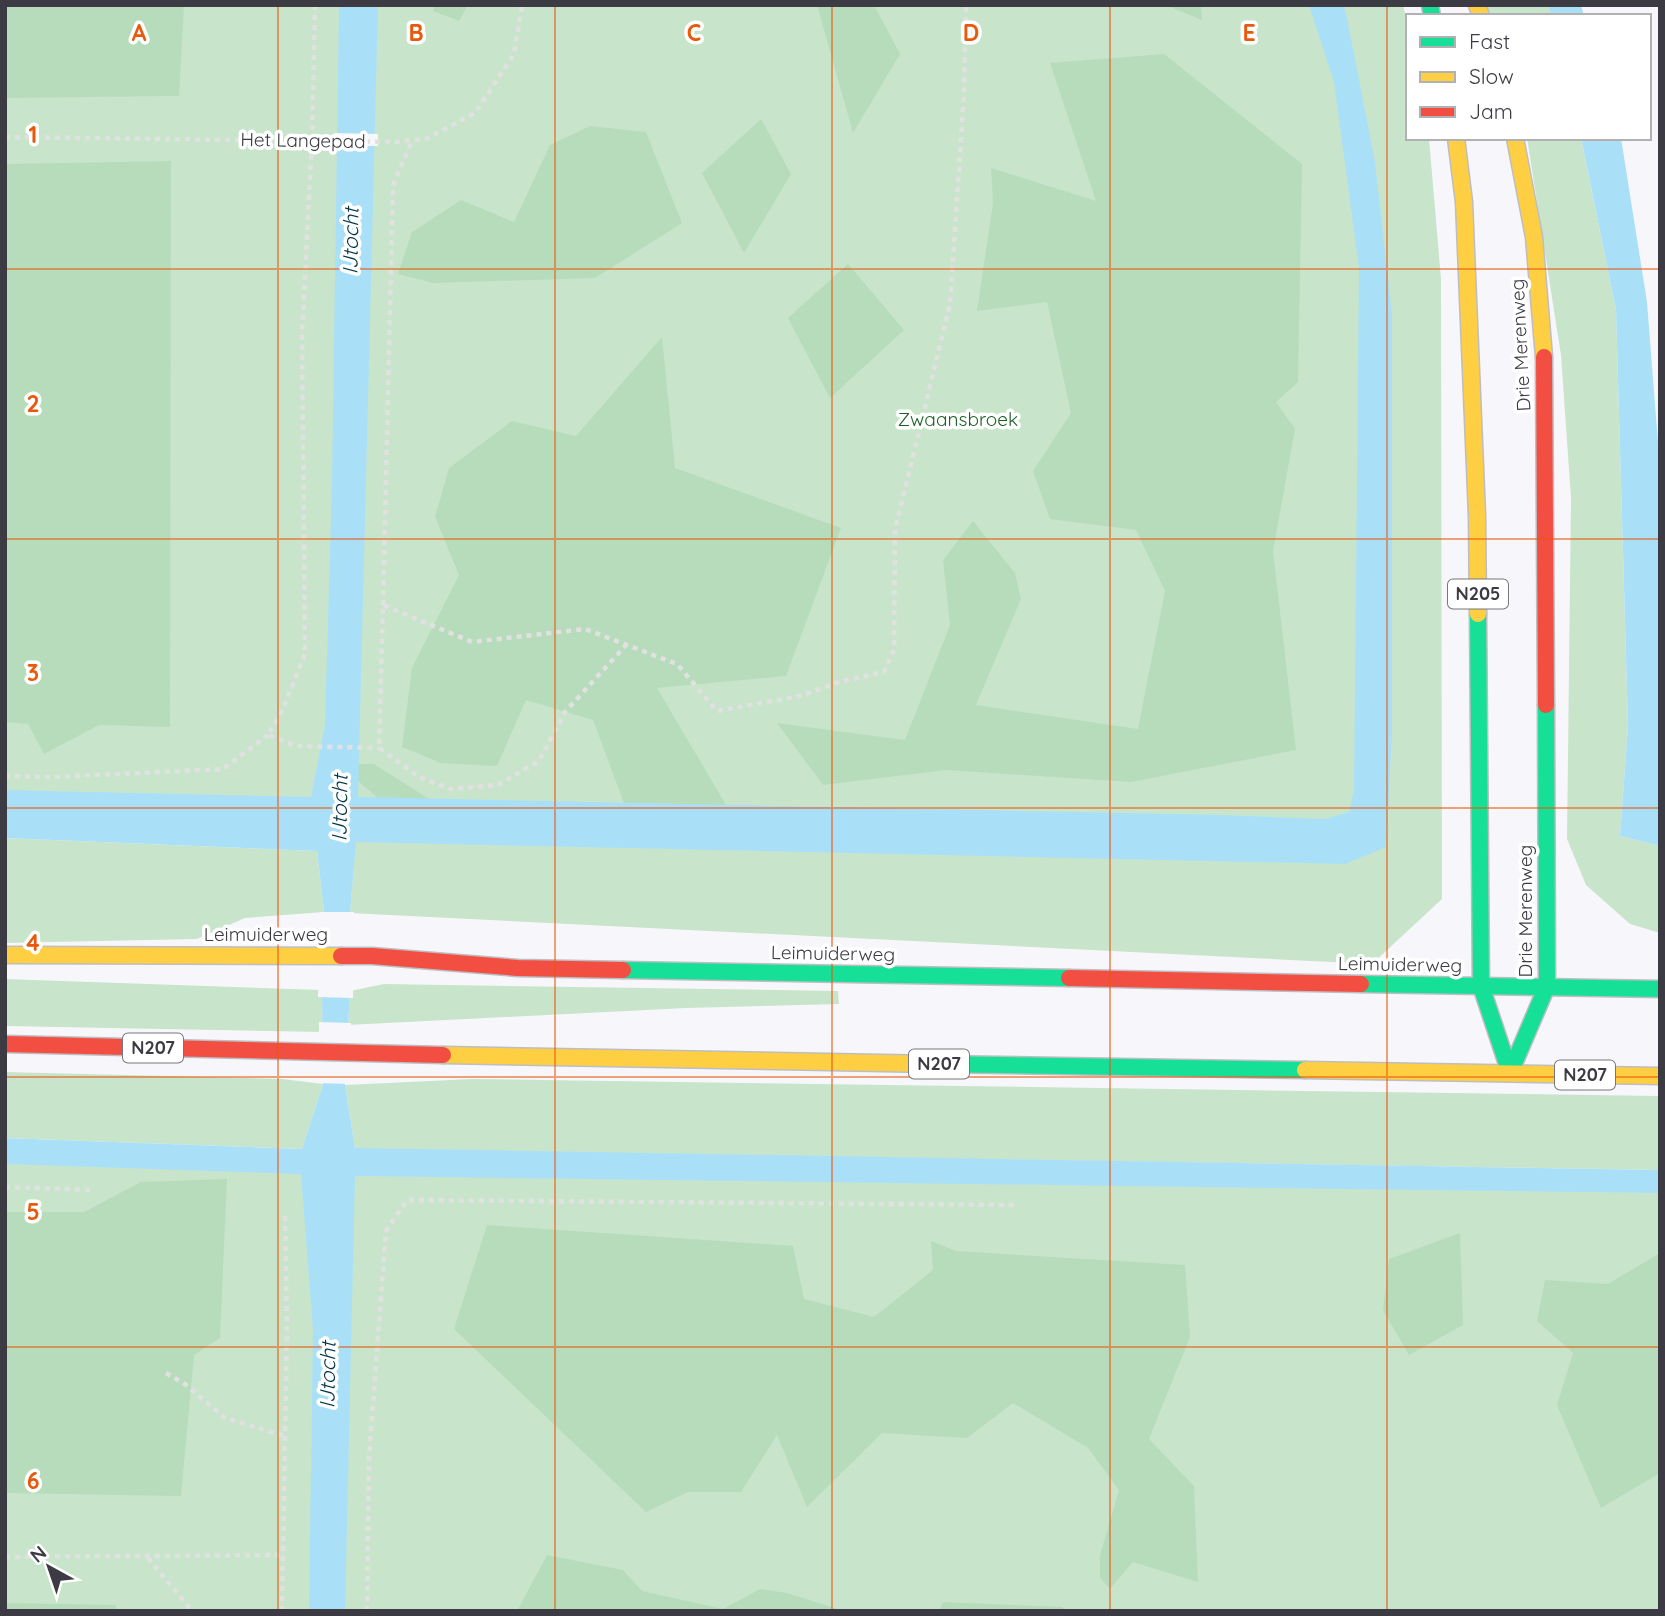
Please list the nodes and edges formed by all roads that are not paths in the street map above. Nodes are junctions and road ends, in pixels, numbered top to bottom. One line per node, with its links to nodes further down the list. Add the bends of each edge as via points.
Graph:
1 (1456, 140): 4 (main road, N205, via 1464,202 1477,515)
2 (1516, 140): 5 (main road, Drie Merenweg, via 1525,175 1539,281 1545,401)
3 (5, 955): 4 (main road, Leimuiderweg, via 299,954 518,968)
4 (1480, 986): 5 (main road, Leimuiderweg); 8 (main road, N205)
5 (1547, 986): 6 (main road, Leimuiderweg); 8 (main road, Drie Merenweg)
6 (1660, 989)
7 (5, 1044): 8 (main road, N207)
8 (1510, 1073): 9 (main road, N207)
9 (1660, 1076)

